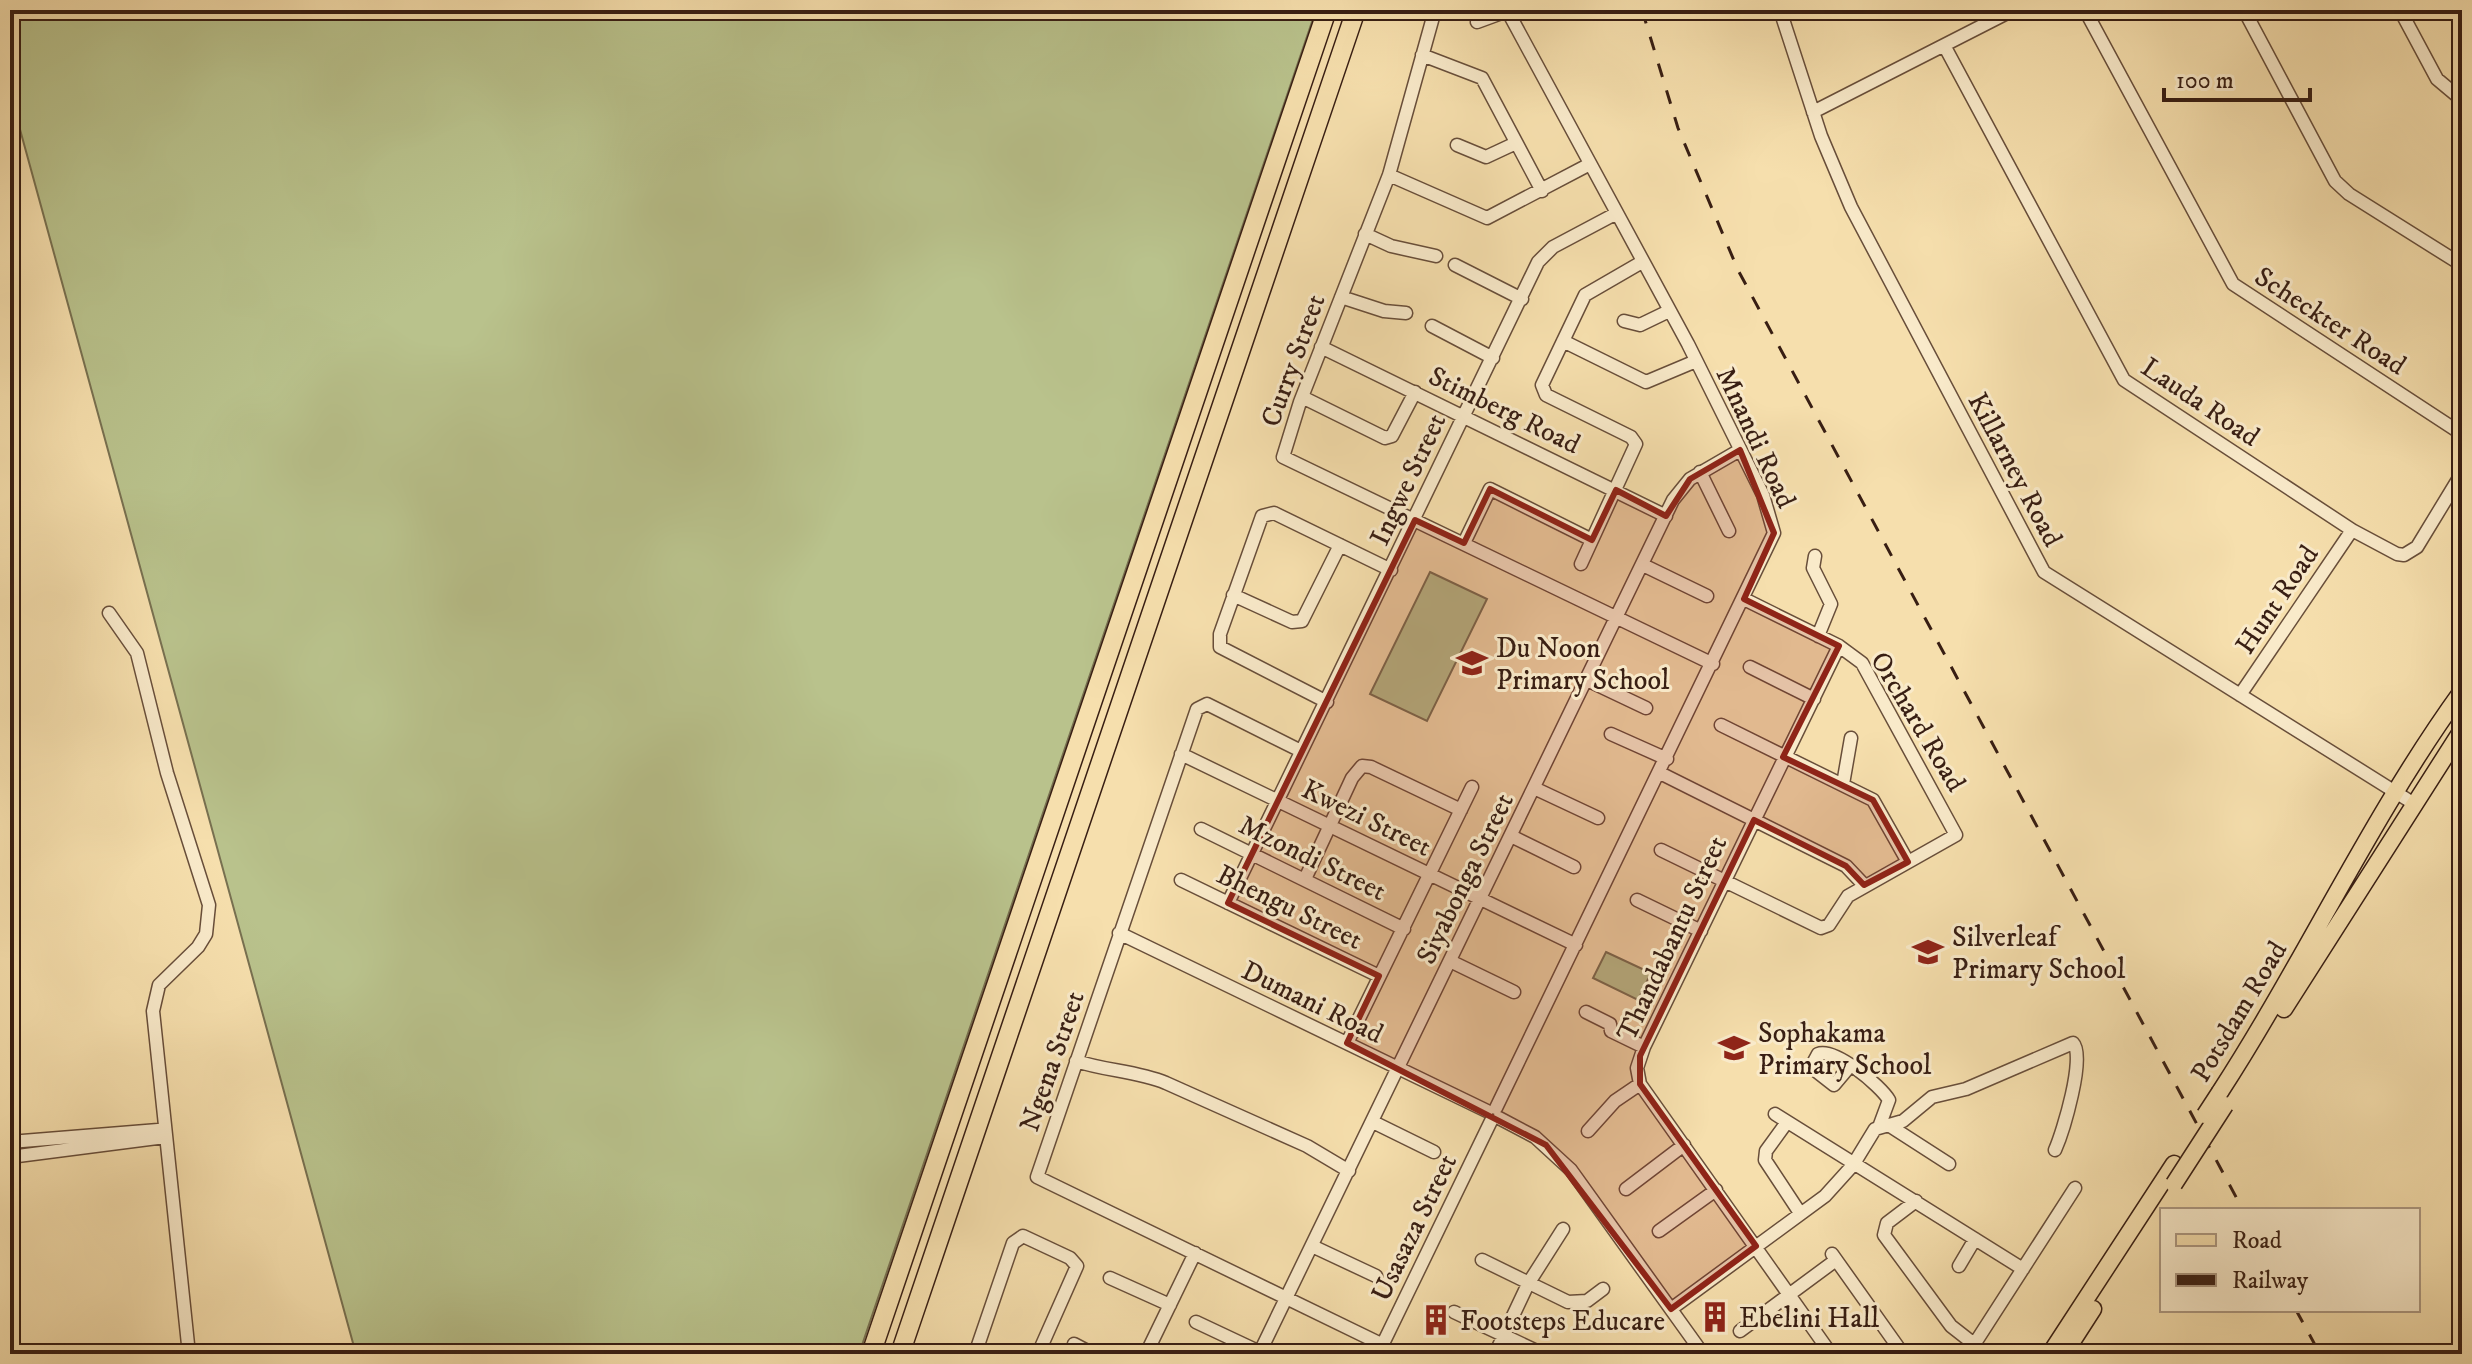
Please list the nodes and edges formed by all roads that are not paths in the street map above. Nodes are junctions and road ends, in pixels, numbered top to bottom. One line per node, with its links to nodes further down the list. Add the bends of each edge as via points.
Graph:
1 (1327, 10): 170 (highway)
2 (1356, 10): 171 (highway)
3 (1435, 10): 12 (street, Curry Street)
4 (1507, 10): 10 (street); 17 (street, Mnandi Road)
5 (1780, 10): 14 (street, Killarney Road)
6 (2013, 10): 11 (street)
7 (2085, 10): 39 (street, Scheckter Road, via 2233,284)
8 (2244, 10): 25 (street, via 2335,181)
9 (2400, 10): 13 (street, via 2437,79)
10 (1477, 22)
11 (1945, 47): 14 (street); 46 (street, Lauda Road, via 2124,380)
12 (1422, 55): 15 (street, via 1482,78); 18 (street, Curry Street)
13 (2462, 100)
14 (1813, 112): 66 (street, Killarney Road, via 1851,207 2044,572)
15 (1516, 143): 16 (street, via 1486,157); 19 (street)
16 (1457, 145)
17 (1590, 164): 19 (street); 20 (street, Mnandi Road)
18 (1389, 175): 19 (street, via 1487,218); 21 (street, Curry Street)
19 (1542, 191)
20 (1617, 213): 23 (street, Mnandi Road); 27 (street, Ingwe Street, via 1546,252)
21 (1365, 234): 22 (street); 26 (street, Curry Street)
22 (1436, 256)
23 (1642, 262): 28 (street, Mnandi Road); 32 (street, via 1588,293)
24 (1455, 265): 27 (street)
25 (2462, 265)
26 (1341, 297): 29 (street); 33 (street, Curry Street)
27 (1522, 299): 34 (street, Ingwe Street)
28 (1669, 311): 30 (street, via 1644,325); 35 (street, Mnandi Road)
29 (1406, 313)
30 (1624, 321)
31 (1432, 326): 34 (street)
32 (1563, 341): 35 (street, via 1646,382); 43 (street, via 1542,389 1634,440 1636,448)
33 (1321, 347): 36 (street, Stimberg Road); 37 (street, Curry Street)
34 (1493, 358): 38 (street, Ingwe Street)
35 (1696, 361): 40 (street, Mnandi Road)
36 (1415, 392): 37 (street, via 1392,436 1385,438); 38 (street, Stimberg Road)
37 (1302, 397): 45 (street, Curry Street, via 1283,457)
38 (1463, 417): 43 (street, Stimberg Road); 45 (street, Ingwe Street)
39 (2462, 434)
40 (1740, 450): 41 (street, Siyabonga Street); 57 (street, Mnandi Road, via 1770,512 1774,533)
41 (1700, 472): 44 (street, Siyabonga Street, via 1681,488); 47 (street)
42 (2462, 473): 46 (street, Lauda Road, via 2411,552 2397,554)
43 (1616, 490): 44 (street, Stimberg Road); 48 (street)
44 (1666, 516): 53 (street, Siyabonga Street)
45 (1415, 520): 49 (street, Curry Street); 54 (street, Ingwe Street)
46 (2352, 530): 66 (street, Hunt Road)
47 (1729, 531)
48 (1592, 540): 49 (street, via 1488,483); 52 (street)
49 (1464, 543): 59 (street, Curry Street)
50 (1340, 545): 54 (street); 55 (street, via 1302,621 1292,622); 55 (street, via 1265,513)
51 (1815, 556): 60 (street, via 1813,568 1831,604)
52 (1581, 564)
53 (1643, 565): 56 (street); 59 (street, Siyabonga Street)
54 (1391, 570): 68 (street, Ingwe Street)
55 (1233, 595): 68 (street, via 1220,634 1221,651)
56 (1707, 596)
57 (1744, 599): 60 (street, Orchard Road); 62 (street, Mnandi Road)
58 (109, 613): 130 (street, via 137,653 167,773 209,905 206,934 154,997)
59 (1617, 618): 62 (street, Curry Street); 64 (street, Siyabonga Street)
60 (1818, 636): 61 (street, Orchard Road)
61 (1839, 646): 67 (street, Thandabantu Street); 92 (street, Orchard Road, via 1866,669)
62 (1713, 664): 77 (street, Mnandi Road)
63 (1750, 667): 67 (street)
64 (1587, 680): 69 (street); 82 (street, Siyabonga Street)
65 (2462, 691): 83 (main road, Potsdam Road)
66 (2240, 695): 83 (street, Killarney Road)
67 (1814, 699): 76 (street, Thandabantu Street)
68 (1327, 702): 74 (street, Ingwe Street)
69 (1646, 708)
70 (1721, 725): 76 (street)
71 (2462, 730): 86 (main road, Potsdam Road)
72 (1611, 734): 77 (street)
73 (1851, 738): 79 (street)
74 (1301, 751): 75 (street, Ngena Street, via 1207,704 1197,709); 85 (street, Ingwe Street)
75 (1181, 754): 85 (street, Kwezi Street); 111 (street, Ngena Street)
76 (1783, 757): 79 (street); 89 (street, Thandabantu Street)
77 (1667, 759): 78 (street, Mnandi Road)
78 (1660, 773): 89 (street); 112 (street, Mnandi Road)
79 (1843, 784): 97 (street, via 1878,806)
80 (1411, 786): 84 (street); 87 (street); 90 (street, via 1360,760)
81 (1472, 787): 87 (street)
82 (1534, 788): 88 (street); 93 (street, Siyabonga Street)
83 (2394, 792): 86 (street, Killarney Road); 123 (main road, Potsdam Road)
84 (1404, 799)
85 (1278, 801): 90 (street, Kwezi Street); 96 (street, Ingwe Street)
86 (2416, 805): 123 (main road, Potsdam Road)
87 (1461, 810): 99 (street)
88 (1598, 818)
89 (1754, 820): 102 (street, Thandabantu Street); 103 (street, via 1846,866)
90 (1330, 825): 99 (street, Kwezi Street); 100 (street)
91 (1201, 829): 96 (street, Mzondi Street)
92 (1956, 835): 94 (street); 97 (street)
93 (1511, 836): 98 (street); 105 (street, Siyabonga Street)
94 (1969, 839)
95 (1661, 850): 102 (street)
96 (1252, 853): 100 (street, Mzondi Street); 107 (street, Ingwe Street)
97 (1908, 862): 103 (street)
98 (1574, 867)
99 (1430, 874): 105 (street, Kwezi Street); 109 (street)
100 (1305, 879): 109 (street, Mzondi Street)
101 (1181, 880): 107 (street, Bhengu Street)
102 (1724, 882): 108 (street); 110 (street, Thandabantu Street)
103 (1864, 885): 108 (street, via 1821,928)
104 (1781, 893): 108 (street)
105 (1479, 899): 112 (street, Kwezi Street); 113 (street, Siyabonga Street)
106 (1637, 900): 110 (street)
107 (1228, 903): 114 (street, Bhengu Street)
108 (1775, 906)
109 (1404, 929): 114 (street)
110 (1701, 931): 118 (street, Thandabantu Street)
111 (1119, 933): 117 (street, Dumani Road); 119 (street, Ngena Street)
112 (1576, 945): 124 (street, Mnandi Road)
113 (1450, 961): 115 (street); 121 (street, Siyabonga Street)
114 (1379, 976): 117 (street)
115 (1514, 992)
116 (1586, 1012): 118 (street)
117 (1347, 1043): 121 (street, Dumani Road)
118 (1644, 1047): 122 (street, Thandabantu Street, via 1637,1068)
119 (1076, 1061): 138 (street, via 1155,1078 1307,1146); 149 (street, Ngena Street, via 1037,1177)
120 (1850, 1066): 128 (street, via 1888,1098)
121 (1399, 1069): 124 (street, Dumani Road); 126 (street, Siyabonga Street)
122 (1640, 1084): 129 (street, via 1615,1101); 132 (street, Thandabantu Street)
123 (2222, 1098): 181 (main road, Potsdam Road, bridge); 182 (main road, Potsdam Road, bridge, via 2174,1184)
124 (1493, 1114): 160 (street, Dumani Road, via 1535,1137 1571,1170); 166 (street, Usasaza Street)
125 (1775, 1114): 127 (street)
126 (1373, 1122): 134 (street); 138 (street, Siyabonga Street)
127 (1787, 1122): 137 (street); 143 (street, via 1765,1160)
128 (1881, 1128): 133 (street, via 1903,1121 1932,1097 1966,1089 2075,1043 2072,1095); 136 (street); 137 (street)
129 (1588, 1131)
130 (164, 1133): 131 (street); 135 (street); 169 (street)
131 (10, 1142)
132 (1684, 1145): 140 (street); 141 (street, Thandabantu Street)
133 (2055, 1150)
134 (1434, 1152)
135 (10, 1157)
136 (1949, 1164)
137 (1853, 1165): 142 (street); 143 (street, via 1825,1196)
138 (1349, 1171): 147 (street, Siyabonga Street)
139 (2075, 1188): 152 (street)
140 (1626, 1189)
141 (1716, 1190): 145 (street); 148 (street, Thandabantu Street)
142 (1916, 1201): 146 (street); 167 (street, via 1887,1223 1884,1235)
143 (1800, 1213): 148 (street)
144 (1563, 1229): 155 (street)
145 (1659, 1231)
146 (1975, 1239): 151 (street); 152 (street)
147 (1312, 1246): 153 (street); 158 (street, Siyabonga Street)
148 (1756, 1246): 157 (street, Thandabantu Street); 160 (street)
149 (1195, 1253): 158 (street, Ngena Street); 159 (street)
150 (1482, 1260): 155 (street)
151 (1959, 1266)
152 (2023, 1269): 167 (street)
153 (1376, 1276)
154 (1110, 1278): 159 (street)
155 (1528, 1284): 156 (street, via 1575,1303); 164 (street)
156 (1603, 1289)
157 (1790, 1293): 163 (street); 179 (street, Thandabantu Street); 180 (street, via 1834,1257)
158 (1286, 1298): 166 (street, Ngena Street); 168 (street, Siyabonga Street)
159 (1170, 1305): 175 (street)
160 (1671, 1309): 178 (street, Dumani Road)
161 (1454, 1312): 164 (street)
162 (1196, 1322): 168 (street)
163 (1740, 1331)
164 (1504, 1335): 176 (street); 177 (street)
165 (1074, 1344): 174 (street)
166 (1380, 1349)
167 (1971, 1349)
168 (1261, 1353)
169 (189, 1354)
170 (871, 1354)
171 (900, 1354)
172 (975, 1354): 173 (street, via 1018,1236 1076,1264)
173 (1038, 1354)
174 (1093, 1354)
175 (1146, 1354)
176 (1495, 1354)
177 (1543, 1354)
178 (1703, 1354)
179 (1831, 1354)
180 (1903, 1354)
181 (2050, 1354)
182 (2064, 1354)

